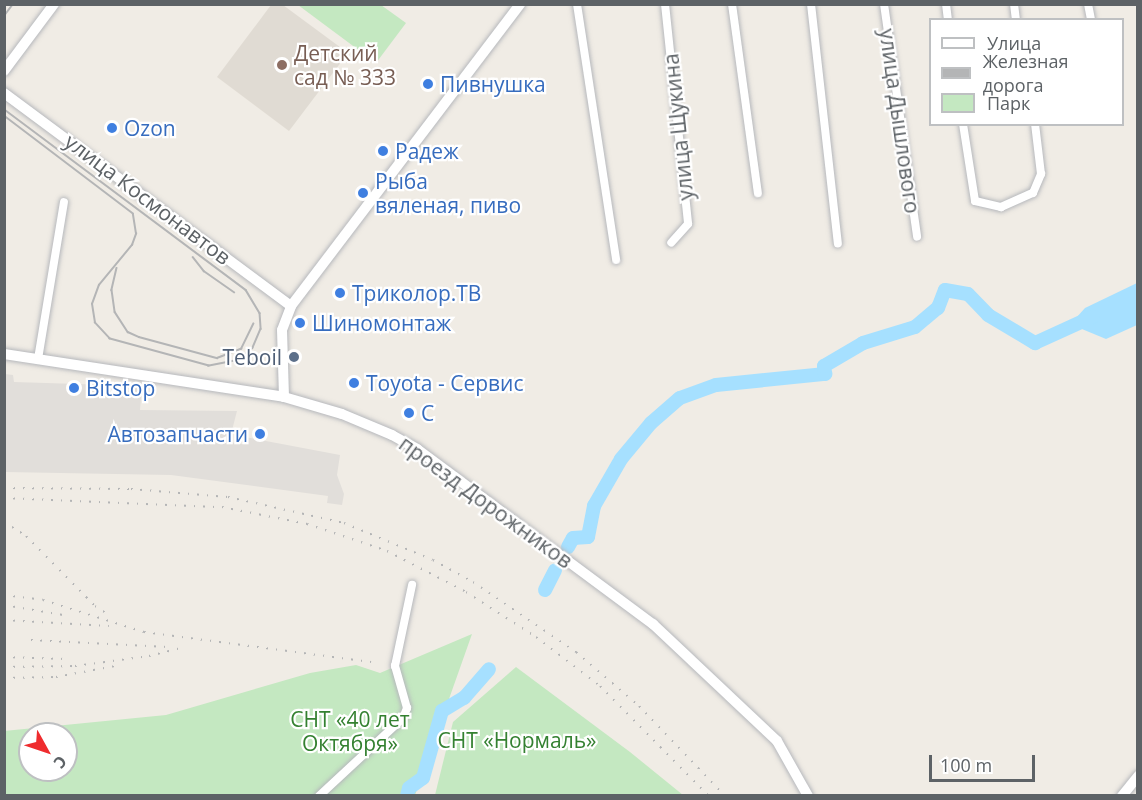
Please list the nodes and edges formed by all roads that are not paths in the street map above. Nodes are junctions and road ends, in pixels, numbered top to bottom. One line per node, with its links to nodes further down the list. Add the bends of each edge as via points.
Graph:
1 (54, 4): 8 (main road)
2 (520, 4): 18 (main road)
3 (577, 4): 17 (street)
4 (664, 4): 15 (street, улица Щукина, via 688,224)
5 (732, 4): 12 (street)
6 (811, 4): 16 (street)
7 (884, 4): 14 (street, улица Дышлового)
8 (4, 71)
9 (4, 93): 18 (main road, улица Космонавтов)
10 (963, 126): 11 (street, via 975,201 1001,207 1033,193 1041,174)
11 (1035, 126)
12 (758, 193)
13 (64, 202): 20 (street)
14 (917, 237)
15 (671, 243)
16 (838, 243)
17 (615, 260)
18 (291, 306): 21 (main road, via 282,330)
19 (4, 354): 20 (main road, проезд Дорожников)
20 (38, 360): 21 (main road, проезд Дорожников)
21 (284, 397): 25 (main road, проезд Дорожников, via 342,414 417,449 526,533 598,582 653,624 777,741)
22 (412, 585): 24 (street, via 395,666 407,708 403,718)
23 (1137, 776): 26 (main road)
24 (319, 795)
25 (808, 795)
26 (1122, 795)

